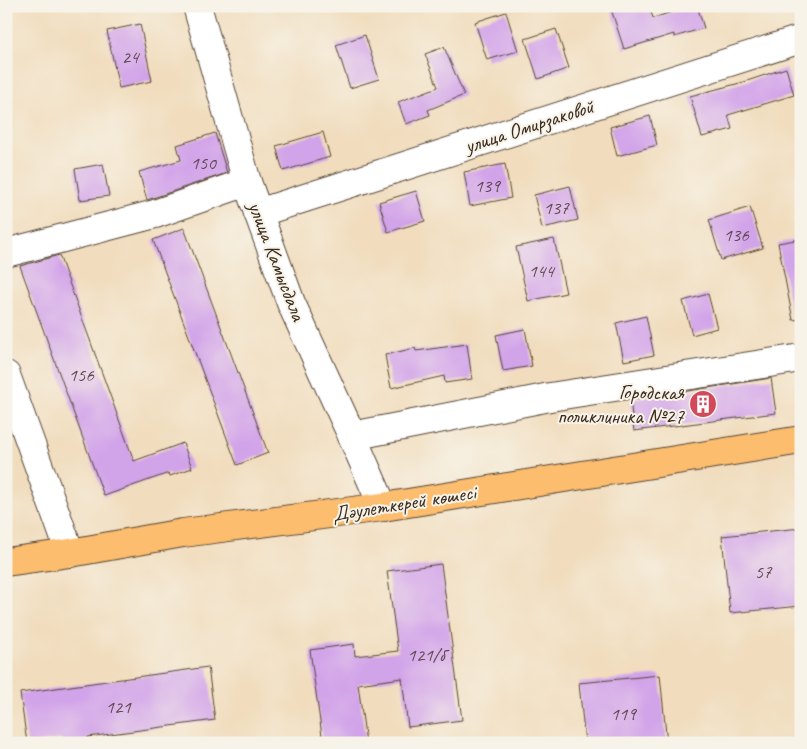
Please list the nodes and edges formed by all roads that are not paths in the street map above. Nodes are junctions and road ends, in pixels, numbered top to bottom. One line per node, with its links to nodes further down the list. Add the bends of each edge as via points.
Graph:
1 (197, 6): 3 (street, улица Камысдала)
2 (801, 39): 4 (street, улица Омирзаковой)
3 (247, 182): 4 (street, улица Камысдала); 5 (street, via 155,214)
4 (258, 214): 8 (street, улица Камысдала, via 291,303)
5 (6, 253)
6 (801, 358): 8 (street, via 550,397)
7 (6, 375): 11 (street)
8 (352, 436): 10 (street, улица Камысдала)
9 (801, 440): 10 (main road, Дәулеткерей көшесі)
10 (383, 507): 11 (main road, Дәулеткерей көшесі, via 183,533)
11 (70, 552): 12 (main road, Дәулеткерей көшесі)
12 (6, 562)

